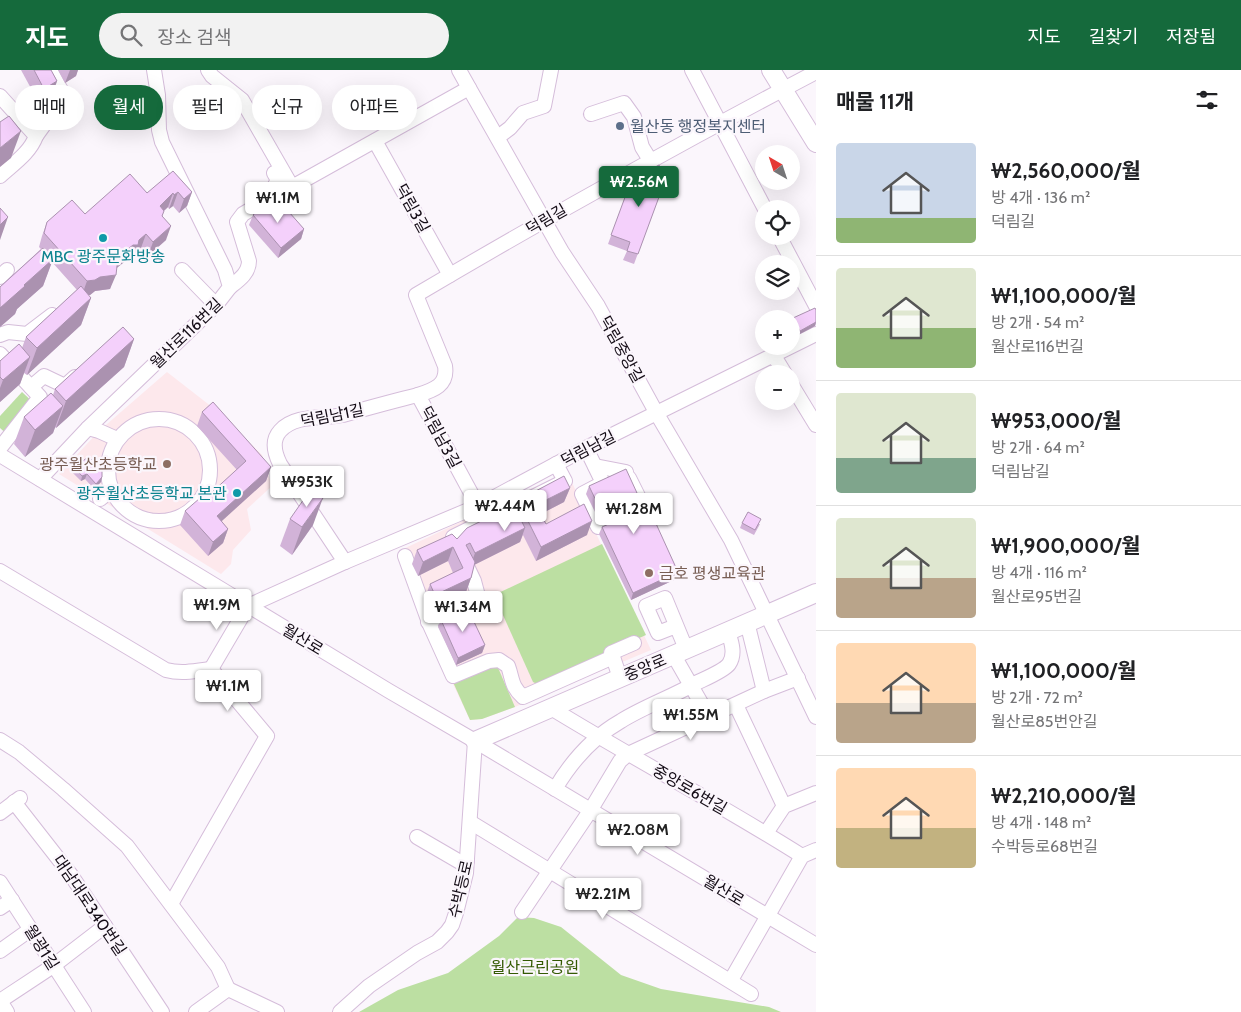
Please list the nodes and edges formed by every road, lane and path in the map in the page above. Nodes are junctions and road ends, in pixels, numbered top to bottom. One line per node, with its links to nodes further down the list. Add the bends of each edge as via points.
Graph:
1 (50, 70): 14 (street, via 61,90 56,108)
2 (154, 70): 28 (street, 월산로116번길, via 160,136 225,270)
3 (208, 70): 21 (street, via 242,100)
4 (459, 70): 9 (street, 덕림중앙길)
5 (551, 70): 15 (street, via 544,106 523,113)
6 (692, 70): 13 (street)
7 (771, 70): 10 (main road)
8 (816, 72): 10 (street, 덕림길)
9 (469, 88): 15 (street, 덕림중앙길); 16 (street)
10 (783, 90): 13 (street, 덕림길); 17 (main road)
11 (0, 96): 14 (street)
12 (591, 114): 18 (street, via 624,103 634,117 642,147)
13 (719, 122): 18 (street, 덕림길); 23 (street)
14 (36, 136): 20 (street, via 28,151)
15 (498, 138): 24 (street, 덕림중앙길)
16 (375, 141): 21 (street); 27 (street, 덕림3길)
17 (816, 142)
18 (650, 160): 24 (street, 덕림길)
19 (274, 173): 22 (street, via 278,180 273,189)
20 (0, 176)
21 (292, 187): 22 (street)
22 (275, 195): 28 (street, via 243,214 237,222 249,267)
23 (760, 200)
24 (544, 220): 27 (street, 덕림길); 42 (street, 덕림중앙길, via 598,306)
25 (784, 245): 31 (street)
26 (182, 270): 30 (street)
27 (450, 275): 29 (street, 덕림길)
28 (230, 288): 30 (street, 월산로116번길)
29 (416, 295): 40 (street, 덕림남3길, via 446,373 439,386)
30 (216, 305): 44 (street, 월산로116번길)
31 (816, 306)
32 (52, 315): 34 (street, via 27,334 8,332)
33 (816, 334): 36 (street, 덕림남길)
34 (0, 335)
35 (0, 354): 39 (street)
36 (774, 356): 37 (street); 42 (street, 덕림남길)
37 (780, 365)
38 (86, 366): 39 (street, via 65,386 44,376)
39 (31, 388): 46 (street, via 40,397)
40 (418, 395): 56 (street, 덕림남3길); 58 (street, 덕림남1길, via 340,415 295,422 278,434 275,452 280,464)
41 (800, 399): 43 (street)
42 (657, 414): 47 (street, 덕림남길); 62 (street, 덕림중앙길, via 731,540)
43 (816, 426)
44 (93, 430): 45 (street); 52 (street, 월산로116번길)
45 (117, 439): 54 (street, via 109,454 107,470); 54 (street, via 130,427 145,420 163,418 180,422 205,446 210,462 210,480 192,509 178,518 162,522 145,520 130,513)
46 (0, 448)
47 (586, 448): 49 (street, 덕림남길); 50 (street)
48 (0, 455): 52 (street, 월산로)
49 (556, 464): 56 (street, 덕림남길); 63 (street, via 565,481 453,537 478,596)
50 (595, 466): 51 (street); 53 (street)
51 (626, 472): 53 (street); 53 (street, via 643,506 598,527 582,494)
52 (40, 479): 61 (street, 월산로)
53 (603, 484)
54 (111, 490): 55 (street)
55 (100, 499)
56 (478, 506): 58 (street, 덕림남길)
57 (405, 556): 63 (street)
58 (345, 562): 61 (street, 덕림남길)
59 (0, 571): 70 (street, via 166,670)
60 (816, 593): 62 (main road, 중앙로)
61 (248, 606): 70 (street); 81 (street, 월산로)
62 (766, 614): 64 (main road, 중앙로); 72 (street, 덕림중앙길)
63 (428, 622): 69 (street, via 453,676 499,660 508,666 511,681 524,697)
64 (747, 622): 66 (main road, 중앙로); 74 (street)
65 (676, 626): 68 (street)
66 (728, 631): 68 (main road, 중앙로); 73 (street, via 732,647 728,665)
67 (634, 643): 69 (street, via 611,653)
68 (680, 652): 71 (main road, 중앙로); 73 (street)
69 (613, 657): 71 (street)
70 (211, 669): 97 (street, via 267,736)
71 (620, 678): 76 (main road, 중앙로)
72 (798, 678): 74 (street); 78 (street, 덕림중앙길)
73 (690, 687): 77 (street); 79 (street, via 621,720)
74 (764, 691): 75 (street)
75 (736, 705): 77 (street); 85 (street)
76 (551, 708): 79 (street, 중앙로6번길); 81 (main road, 중앙로)
77 (709, 717): 82 (street)
78 (816, 717)
79 (598, 737): 82 (street, 중앙로6번길); 83 (street, via 565,772)
80 (0, 740): 97 (street, via 111,830)
81 (475, 741): 83 (street, 월산로); 88 (street, 수박등로)
82 (628, 754): 86 (street); 89 (street, 중앙로6번길)
83 (555, 789): 86 (street, 월산로)
84 (816, 793): 85 (street)
85 (784, 806): 89 (street)
86 (590, 811): 94 (street); 100 (street, 월산로)
87 (0, 813): 101 (street, 대남대로340번길, via 17,800)
88 (470, 822): 93 (street, 수박등로); 94 (street)
89 (766, 833): 92 (street, 중앙로6번길)
90 (417, 837): 93 (street, via 460,862)
91 (816, 850): 92 (street)
92 (802, 856): 100 (street)
93 (467, 861): 115 (street, 수박등로, via 456,913 447,932 437,942 369,986)
94 (550, 870): 99 (street); 106 (street)
95 (0, 882): 96 (street, 월광1길)
96 (12, 900): 98 (street); 102 (street, 월광1길)
97 (171, 904): 107 (street, via 218,967)
98 (0, 908)
99 (522, 912)
100 (768, 916): 103 (street, 월산로); 106 (street)
101 (105, 926): 105 (street); 113 (street, 대남대로340번길)
102 (31, 929): 104 (street); 105 (street, 월광1길)
103 (816, 945)
104 (0, 951)
105 (53, 966): 109 (street); 112 (street, 월광1길)
106 (731, 980): 108 (street)
107 (228, 989): 110 (street); 114 (street)
108 (751, 994)
109 (0, 1001): 111 (street)
110 (272, 1011)
111 (7, 1012)
112 (84, 1012)
113 (162, 1012)
114 (196, 1012)
115 (340, 1012)

